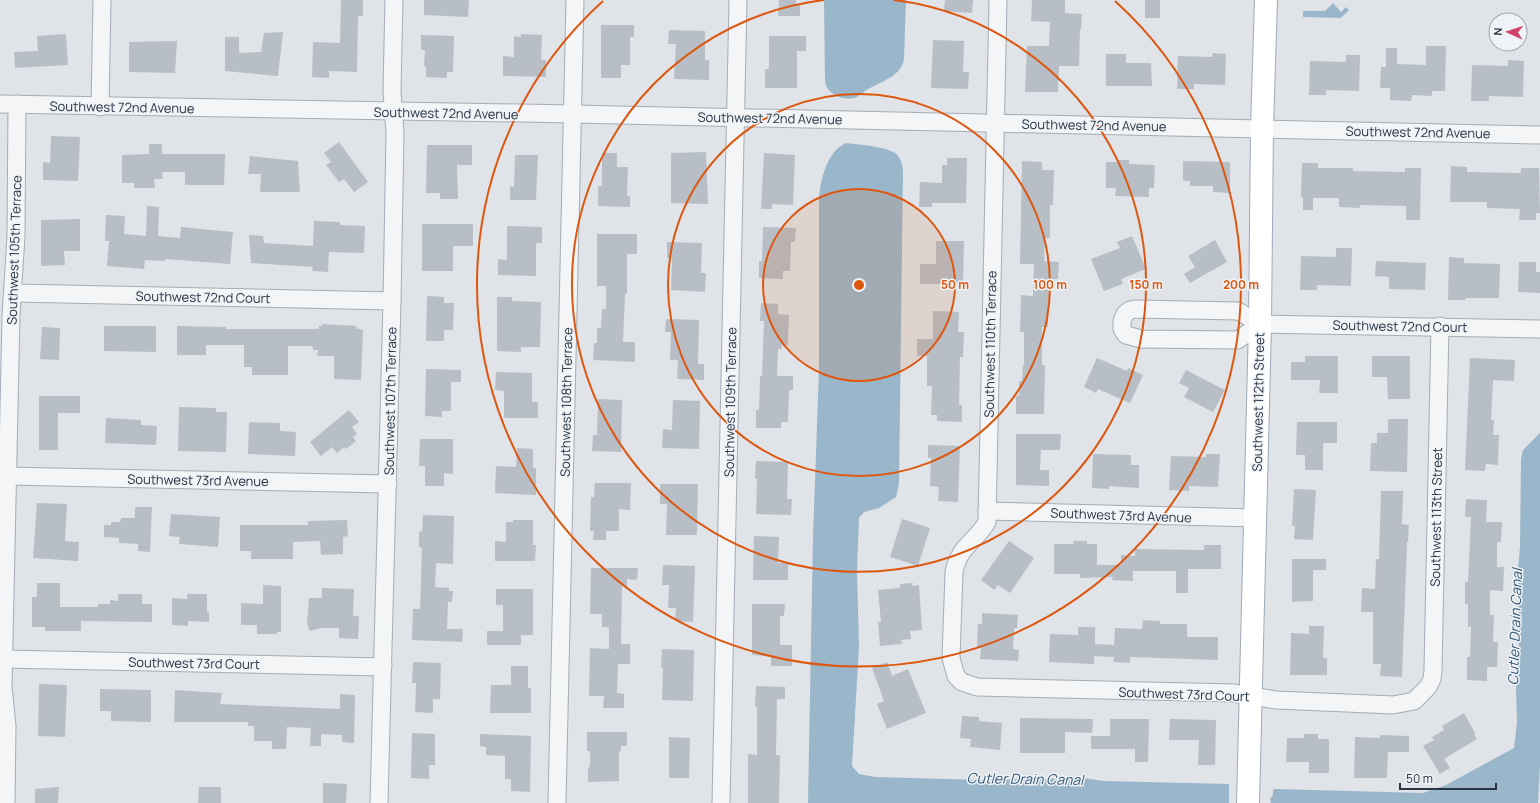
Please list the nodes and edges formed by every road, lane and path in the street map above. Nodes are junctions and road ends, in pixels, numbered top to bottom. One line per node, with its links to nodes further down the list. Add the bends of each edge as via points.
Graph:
1 (102, 0): 9 (street)
2 (394, 0): 10 (street, Southwest 107th Terrace)
3 (575, 0): 11 (street, Southwest 108th Terrace)
4 (738, 0): 12 (street, Southwest 109th Terrace)
5 (998, 0): 13 (street, Southwest 110th Terrace)
6 (1266, 0): 14 (main road, Southwest 112th Street)
7 (0, 104): 8 (street, Southwest 72nd Avenue)
8 (17, 104): 9 (street, Southwest 72nd Avenue); 16 (street, Southwest 105th Terrace)
9 (100, 107): 10 (street, Southwest 72nd Avenue)
10 (394, 112): 11 (street, Southwest 72nd Avenue); 17 (street, Southwest 107th Terrace)
11 (573, 114): 12 (street, Southwest 72nd Avenue); 32 (street, Southwest 108th Terrace)
12 (736, 118): 13 (street, Southwest 72nd Avenue); 33 (street, Southwest 109th Terrace)
13 (995, 123): 14 (street, Southwest 72nd Avenue); 23 (street, Southwest 110th Terrace)
14 (1262, 128): 15 (street, Southwest 72nd Avenue); 18 (main road, Southwest 112th Street)
15 (1540, 135)
16 (14, 293): 17 (street, Southwest 72nd Court); 21 (street, Southwest 105th Terrace)
17 (392, 301): 22 (street, Southwest 107th Terrace)
18 (1260, 324): 18 (street, Southwest 72nd Court, via 1238,311 1145,309 1130,310 1125,314 1122,329 1126,335 1141,339 1238,340); 19 (street, Southwest 72nd Court); 24 (main road, Southwest 112th Street)
19 (1440, 326): 20 (street, Southwest 72nd Court); 29 (street, Southwest 113th Street, via 1433,671 1428,686)
20 (1540, 329)
21 (8, 476): 22 (street, Southwest 73rd Avenue); 25 (street, Southwest 105th Terrace)
22 (388, 484): 26 (street, Southwest 107th Terrace)
23 (987, 511): 24 (street, Southwest 73rd Avenue); 27 (street, Southwest 110th Terrace, via 987,522 956,561 951,658)
24 (1255, 518): 28 (main road, Southwest 112th Street)
25 (4, 659): 26 (street, Southwest 73rd Court); 30 (street, Southwest 105th Terrace, via 3,698 7,726)
26 (383, 667): 31 (street, Southwest 107th Terrace)
27 (956, 676): 28 (street, Southwest 73rd Court, via 962,682 977,688 1232,693)
28 (1251, 696): 29 (street, Southwest 73rd Court, via 1276,700 1380,705); 34 (main road, Southwest 112th Street)
29 (1414, 701)
30 (6, 803)
31 (379, 803)
32 (557, 803)
33 (721, 803)
34 (1248, 803)

